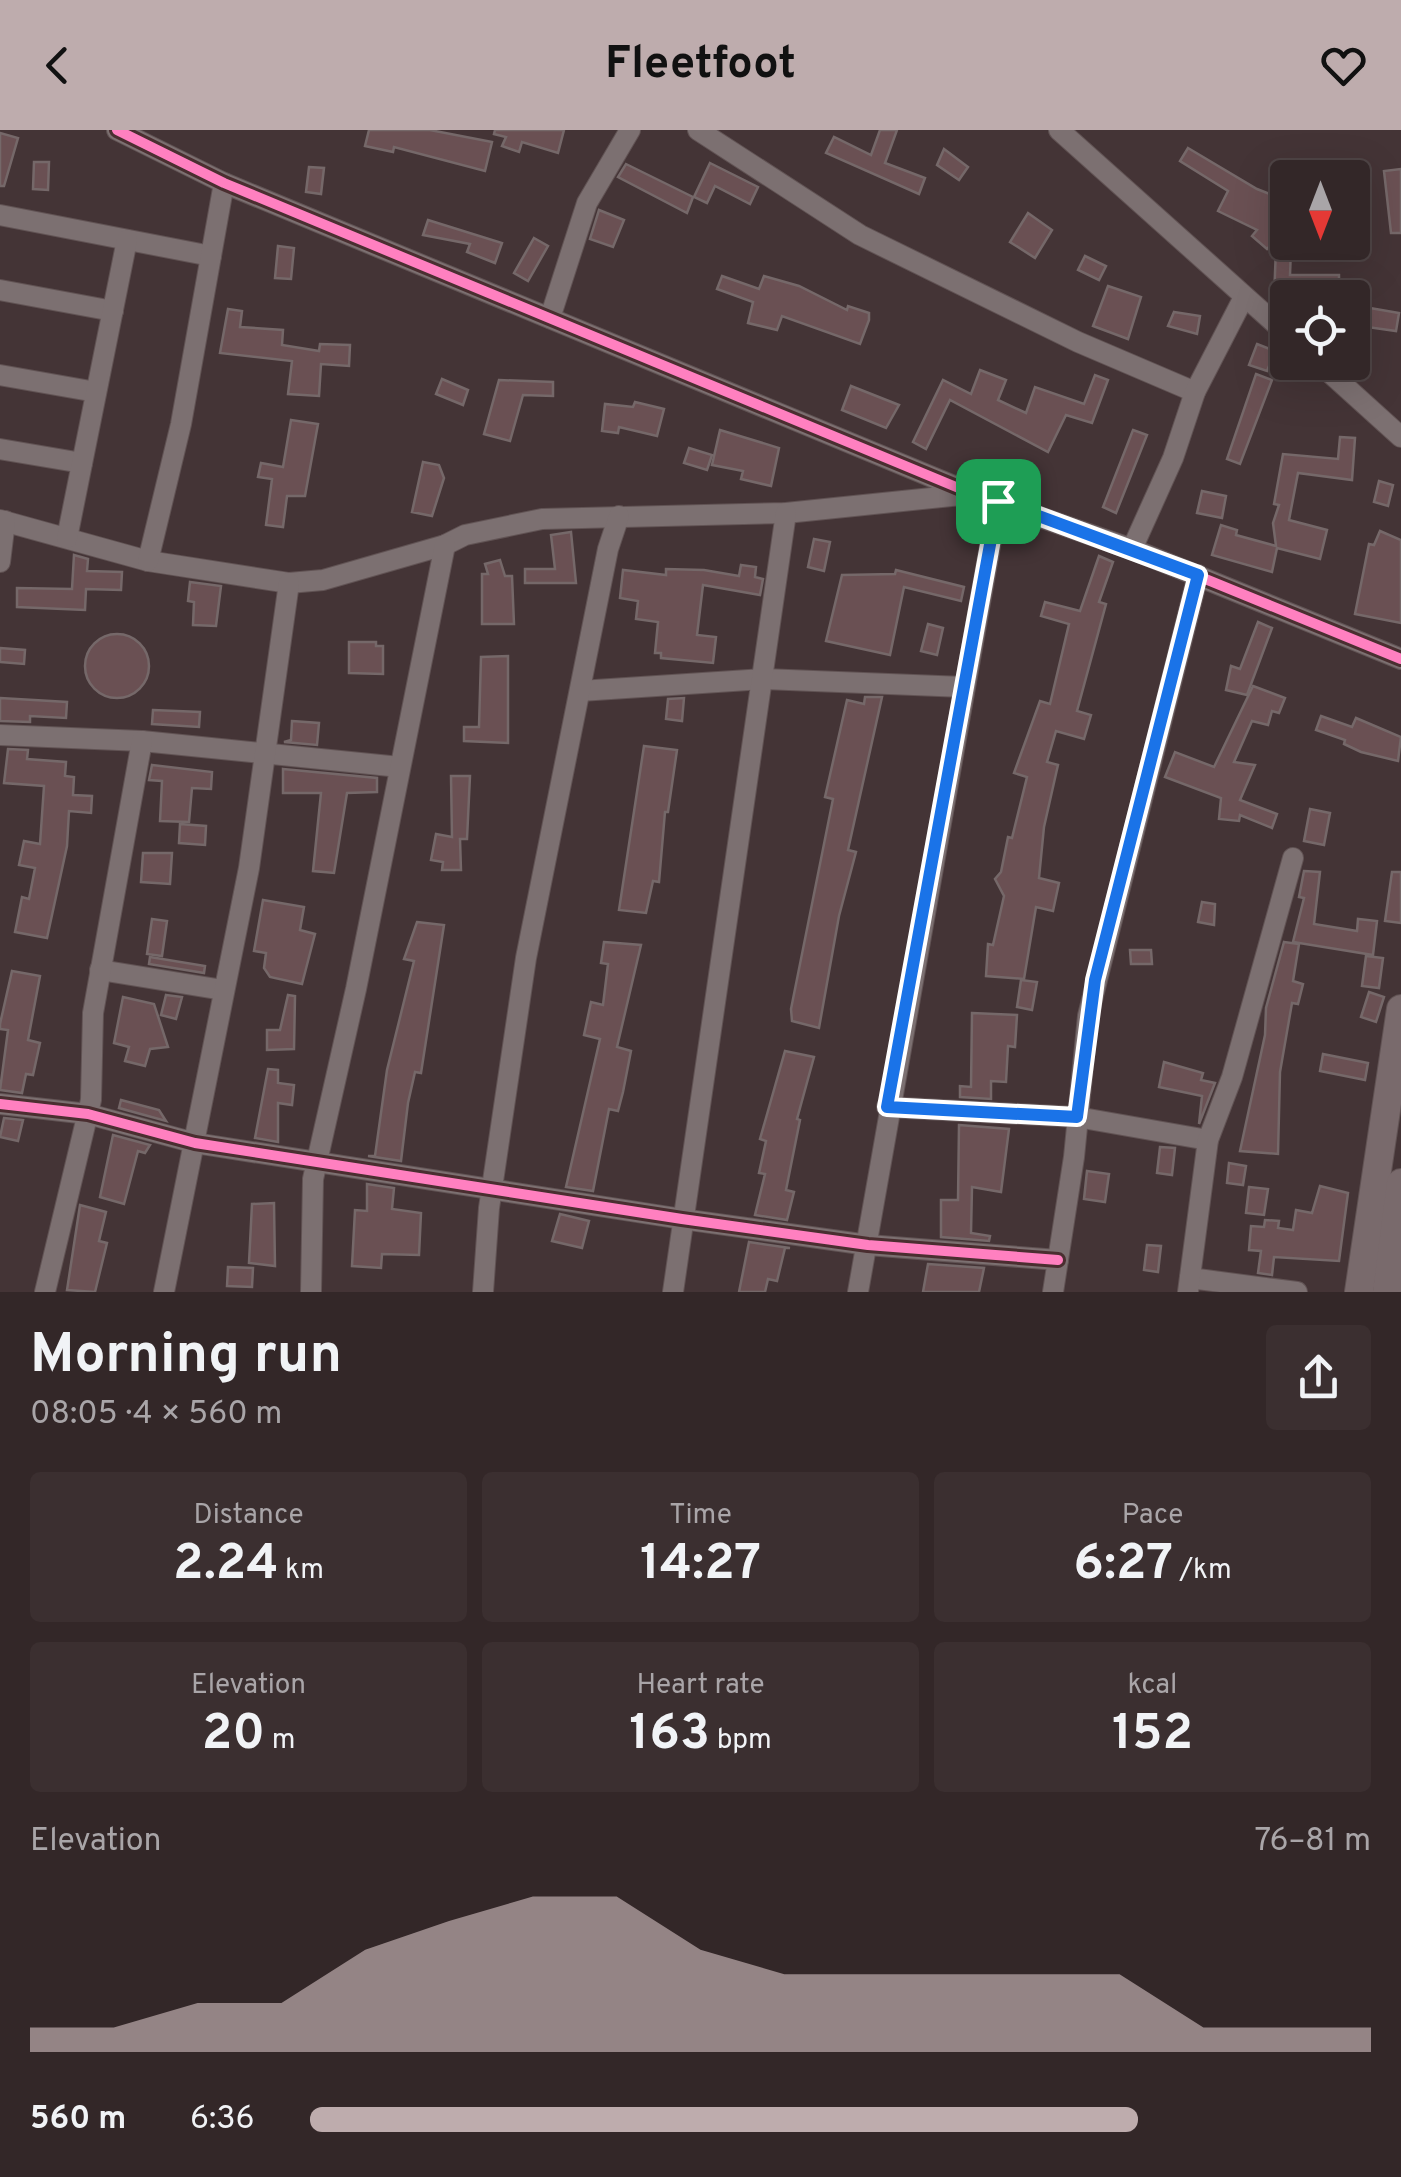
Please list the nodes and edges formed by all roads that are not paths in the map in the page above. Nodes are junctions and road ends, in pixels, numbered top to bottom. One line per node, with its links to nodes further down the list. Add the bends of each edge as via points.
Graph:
1 (116, 130): 5 (street)
2 (630, 130): 12 (street, via 587,202)
3 (698, 130): 17 (street, via 860,236)
4 (1059, 130): 10 (street)
5 (224, 182): 8 (street); 12 (street)
6 (0, 215): 7 (street)
7 (127, 240): 8 (street); 11 (street)
8 (211, 256): 29 (street)
9 (0, 290): 11 (street)
10 (1244, 296): 13 (street); 17 (street)
11 (113, 311): 16 (street)
12 (550, 318): 21 (street)
13 (1270, 319)
14 (0, 375): 16 (street)
15 (1338, 380): 18 (street)
16 (96, 392): 20 (street)
17 (1195, 392): 28 (street)
18 (1401, 437)
19 (0, 448): 20 (street)
20 (82, 463): 26 (street)
21 (973, 494): 22 (street); 23 (street)
22 (998, 501): 28 (street); 35 (street)
23 (786, 513): 24 (street); 34 (street)
24 (619, 516): 27 (street, via 542,519 465,534); 36 (street)
25 (2, 520): 26 (street); 30 (street)
26 (67, 538): 29 (street)
27 (444, 545): 32 (street); 40 (street)
28 (1132, 549): 31 (street)
29 (148, 561): 32 (street)
30 (0, 562)
31 (1198, 575): 33 (street); 48 (street, via 1095,980)
32 (290, 584): 39 (street)
33 (1401, 659)
34 (764, 679): 35 (street); 36 (street); 54 (street)
35 (964, 687): 46 (street)
36 (580, 691): 53 (street, via 526,958)
37 (0, 736): 38 (street)
38 (142, 741): 39 (street); 42 (street)
39 (266, 752): 40 (street); 43 (street)
40 (400, 767): 51 (street)
41 (1292, 858): 49 (street, via 1232,1077)
42 (100, 970): 43 (street); 47 (street)
43 (223, 990): 50 (street)
44 (1401, 1009): 66 (main road)
45 (0, 1104): 47 (street)
46 (887, 1107): 48 (street); 55 (street)
47 (88, 1114): 50 (street); 58 (street)
48 (1077, 1117): 49 (street); 56 (street)
49 (1208, 1140): 57 (street)
50 (194, 1143): 51 (street); 59 (street)
51 (317, 1161): 53 (street); 60 (street)
52 (1401, 1183): 67 (main road)
53 (492, 1188): 54 (street); 61 (street)
54 (682, 1219): 55 (street); 62 (street)
55 (868, 1244): 56 (street); 63 (street)
56 (1058, 1260): 64 (street)
57 (1189, 1285): 65 (street)
58 (45, 1292)
59 (164, 1292)
60 (311, 1292)
61 (482, 1292)
62 (673, 1292)
63 (858, 1292)
64 (1053, 1292)
65 (1298, 1292)
66 (1358, 1292)
67 (1387, 1292)

